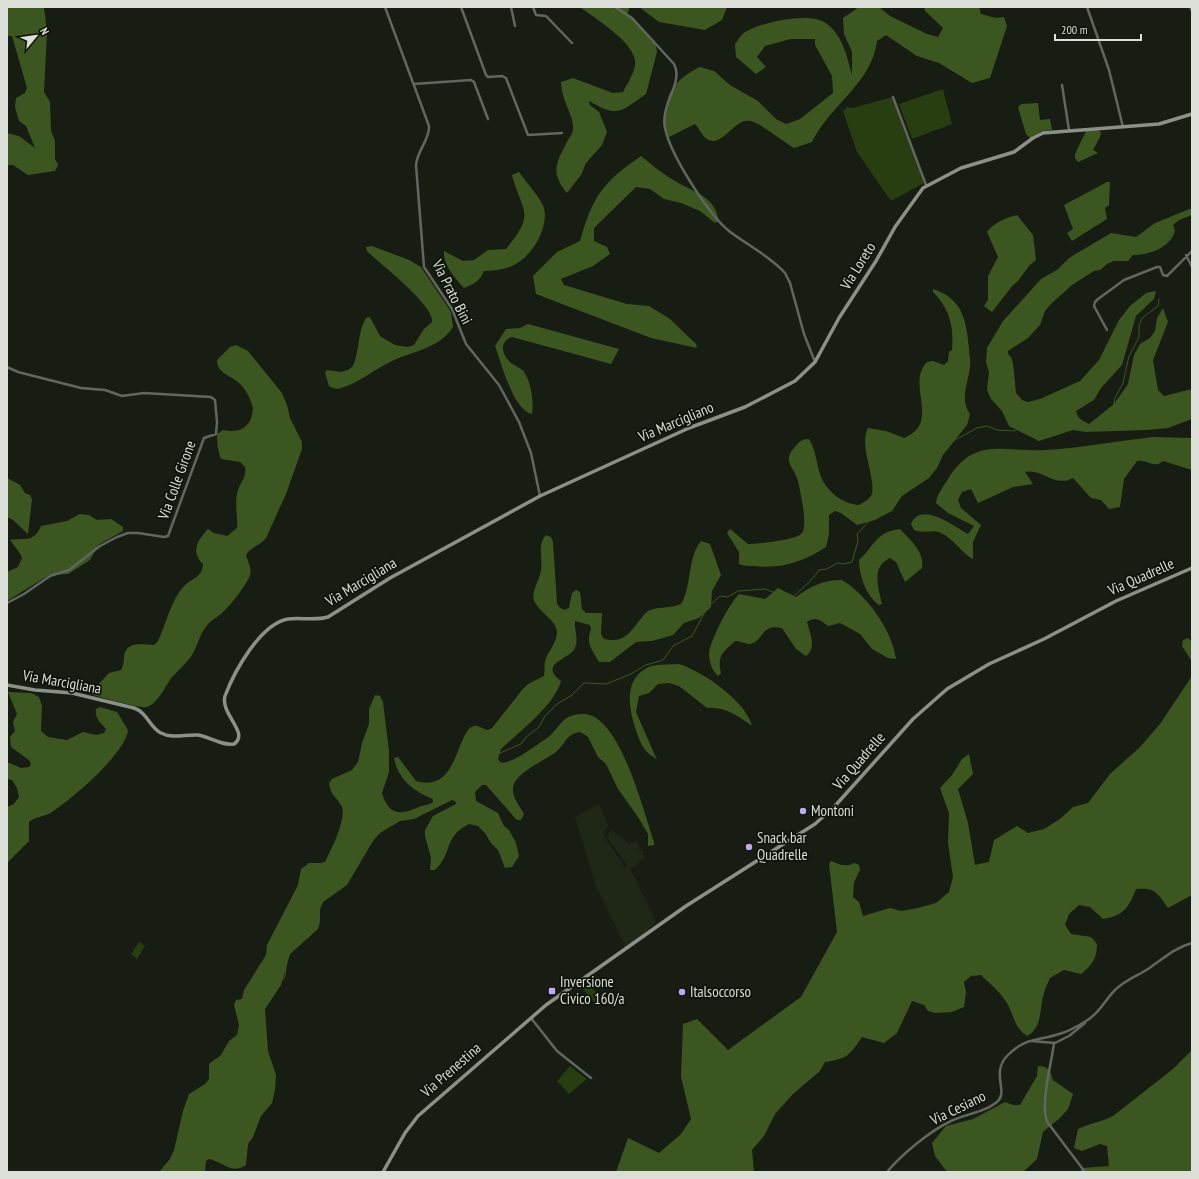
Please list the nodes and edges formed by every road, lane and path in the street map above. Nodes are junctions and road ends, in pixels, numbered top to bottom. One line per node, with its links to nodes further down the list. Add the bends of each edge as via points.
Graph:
1 (385, 7): 11 (street, Via Prato Bini)
2 (461, 7): 18 (street, via 486,75 506,78 528,136)
3 (511, 7): 9 (street)
4 (533, 7): 10 (street, via 536,16 546,16)
5 (615, 7): 24 (street, via 632,18 675,65 676,80 666,104 664,118 672,152 713,215 786,274)
6 (1087, 7): 16 (street, via 1109,70)
7 (1190, 7): 8 (street)
8 (1192, 11)
9 (515, 26)
10 (572, 43)
11 (414, 84): 15 (street, via 471,80); 26 (street, Via Prato Bini, via 429,127 416,163 424,265 452,309 468,347 499,385 519,422 531,453)
12 (1062, 85): 17 (street)
13 (893, 97): 19 (street)
14 (1192, 114): 16 (street, Via Loreto, via 1161,124)
15 (488, 119)
16 (1122, 127): 17 (street, Via Loreto)
17 (1069, 130): 19 (street, Via Loreto, via 1043,133 1014,152 958,169)
18 (562, 133)
19 (926, 185): 24 (street, Via Loreto, via 895,227)
20 (1192, 251): 21 (street)
21 (1186, 256): 22 (street); 23 (street, via 1167,276 1158,267 1124,280 1098,298 1094,306)
22 (1192, 267)
23 (1106, 330)
24 (815, 362): 26 (street, Via Marcigliano, via 795,381 759,401 688,429)
25 (7, 367): 28 (street, Via Colle Girone, via 81,388 105,390 122,396 144,393 211,397 214,400 217,422 216,434 204,438 168,536 128,533 117,537 100,546 70,570 50,576)
26 (540, 496): 29 (street, Via Marcigliana, via 390,578 333,614 320,619 286,619 266,632 245,655 224,697 225,710 239,732 238,741 234,744 225,744 197,735 164,734 156,729 143,713 134,708 75,694)
27 (1192, 568): 31 (street, Via Quadrelle, via 1116,601 1040,641 989,664 951,686 914,718 834,807 813,826 684,907)
28 (7, 603)
29 (7, 685)
30 (1192, 943): 32 (street, Via Cesiano, via 1173,951 1126,981)
31 (552, 1001): 33 (street, Via Prenestina)
32 (1092, 1017): 34 (street, Via Cesiano, via 1062,1034); 35 (street, via 1069,1036)
33 (530, 1018): 36 (street, via 556,1051); 37 (street, Via Prenestina, via 418,1116 405,1133)
34 (1026, 1042): 35 (street, via 1040,1040); 38 (street, Via Cesiano, via 1009,1054 1000,1065 1002,1093 999,1100 932,1132)
35 (1054, 1043): 39 (street, via 1044,1116)
36 (591, 1078)
37 (383, 1172)
38 (888, 1172)
39 (1085, 1172)

